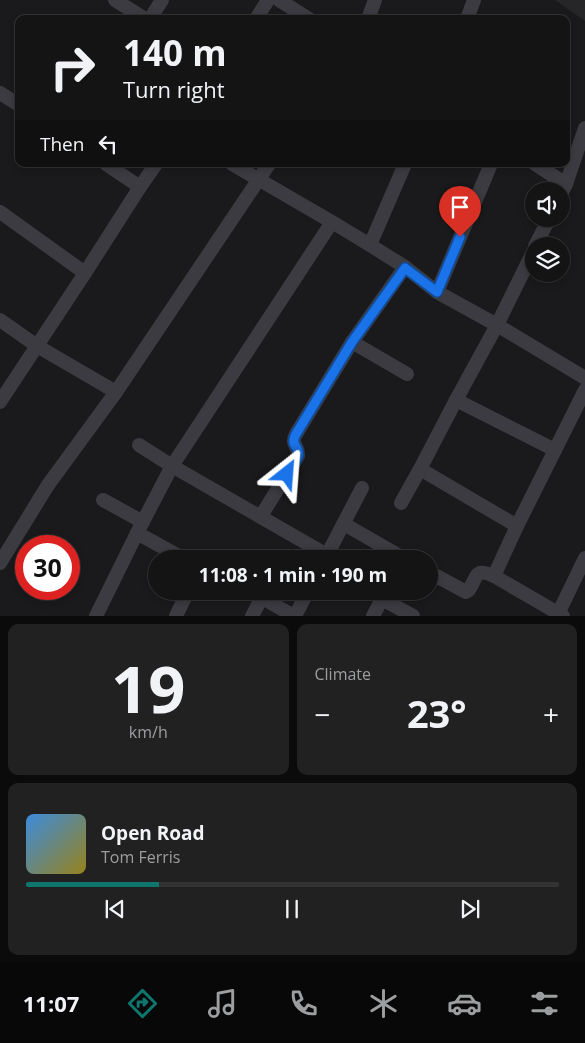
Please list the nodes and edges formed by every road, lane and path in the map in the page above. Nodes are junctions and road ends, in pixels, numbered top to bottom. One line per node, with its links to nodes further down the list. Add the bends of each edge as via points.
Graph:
1 (115, 0): 8 (street)
2 (162, 0): 9 (street)
3 (268, 0): 10 (street)
4 (279, 0): 7 (street)
5 (375, 0): 12 (street)
6 (474, 0): 13 (street)
7 (293, 4): 11 (street)
8 (139, 15)
9 (153, 15)
10 (259, 15)
11 (305, 15)
12 (369, 15)
13 (468, 15)
14 (0, 93): 15 (street)
15 (15, 102)
16 (585, 128): 26 (street)
17 (110, 167): 27 (street)
18 (154, 167): 27 (street)
19 (237, 167): 24 (street)
20 (267, 167): 24 (street)
21 (405, 167): 30 (street)
22 (490, 167): 34 (street)
23 (538, 167): 25 (street)
24 (259, 180): 29 (street); 42 (street)
25 (556, 182)
26 (566, 182)
27 (140, 187): 33 (street)
28 (0, 212): 33 (street)
29 (332, 222): 30 (street); 47 (street)
30 (370, 245): 31 (street)
31 (405, 268): 34 (street); 37 (street)
32 (525, 268): 36 (street)
33 (85, 273): 38 (street)
34 (437, 292): 36 (street)
35 (0, 320): 38 (street)
36 (497, 325): 40 (street); 43 (street)
37 (352, 342): 39 (street); 52 (street, via 294,438 298,456)
38 (37, 346): 42 (street); 44 (street)
39 (407, 374)
40 (585, 378)
41 (585, 390): 46 (street)
42 (116, 392): 56 (street)
43 (456, 400): 46 (street); 48 (street)
44 (0, 402)
45 (139, 445): 47 (street)
46 (555, 450): 54 (street)
47 (172, 466): 52 (street); 55 (street)
48 (420, 470): 51 (street); 54 (street)
49 (362, 488): 53 (street)
50 (103, 500): 55 (street)
51 (402, 503)
52 (260, 516): 58 (street)
53 (344, 524): 59 (street); 60 (street)
54 (517, 526): 63 (street)
55 (140, 527): 57 (street); 72 (street)
56 (5, 545): 62 (street)
57 (172, 550)
58 (315, 550)
59 (330, 550)
60 (388, 550)
61 (585, 558): 71 (street)
62 (0, 563)
63 (494, 576): 64 (street, via 478,573 466,592); 71 (street)
64 (438, 577)
65 (184, 600): 73 (street)
66 (255, 600): 74 (street)
67 (266, 600): 75 (street)
68 (303, 600): 75 (street)
69 (381, 600): 76 (street)
70 (391, 600): 77 (street)
71 (559, 615)
72 (96, 616)
73 (176, 616)
74 (252, 616)
75 (294, 616)
76 (373, 616)
77 (413, 616)

